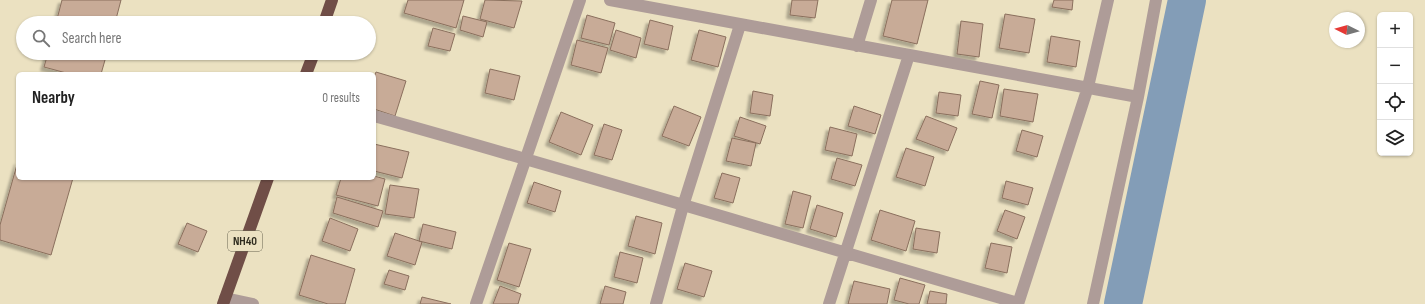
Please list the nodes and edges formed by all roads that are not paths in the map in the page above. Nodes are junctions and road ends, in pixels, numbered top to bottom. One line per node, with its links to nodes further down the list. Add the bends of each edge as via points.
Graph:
1 (332, 0): 8 (highway)
2 (580, 0): 17 (street)
3 (610, 0): 7 (street)
4 (871, 0): 10 (street)
5 (1108, 0): 14 (street)
6 (1156, 0): 15 (street)
7 (641, 3): 9 (street)
8 (326, 16)
9 (740, 25): 10 (street); 19 (street)
10 (857, 46): 11 (street)
11 (910, 55): 14 (street); 20 (street)
12 (311, 60): 13 (highway)
13 (307, 72)
14 (1088, 87): 15 (street); 22 (street)
15 (1138, 97): 27 (street)
16 (376, 117): 17 (street)
17 (526, 158): 19 (street); 24 (street)
18 (267, 180): 21 (highway, NH40)
19 (684, 206): 20 (street); 25 (street)
20 (845, 253): 22 (street); 26 (street)
21 (224, 301): 23 (street)
22 (1018, 303)
23 (253, 304)
24 (476, 304)
25 (656, 304)
26 (829, 304)
27 (1093, 304)

